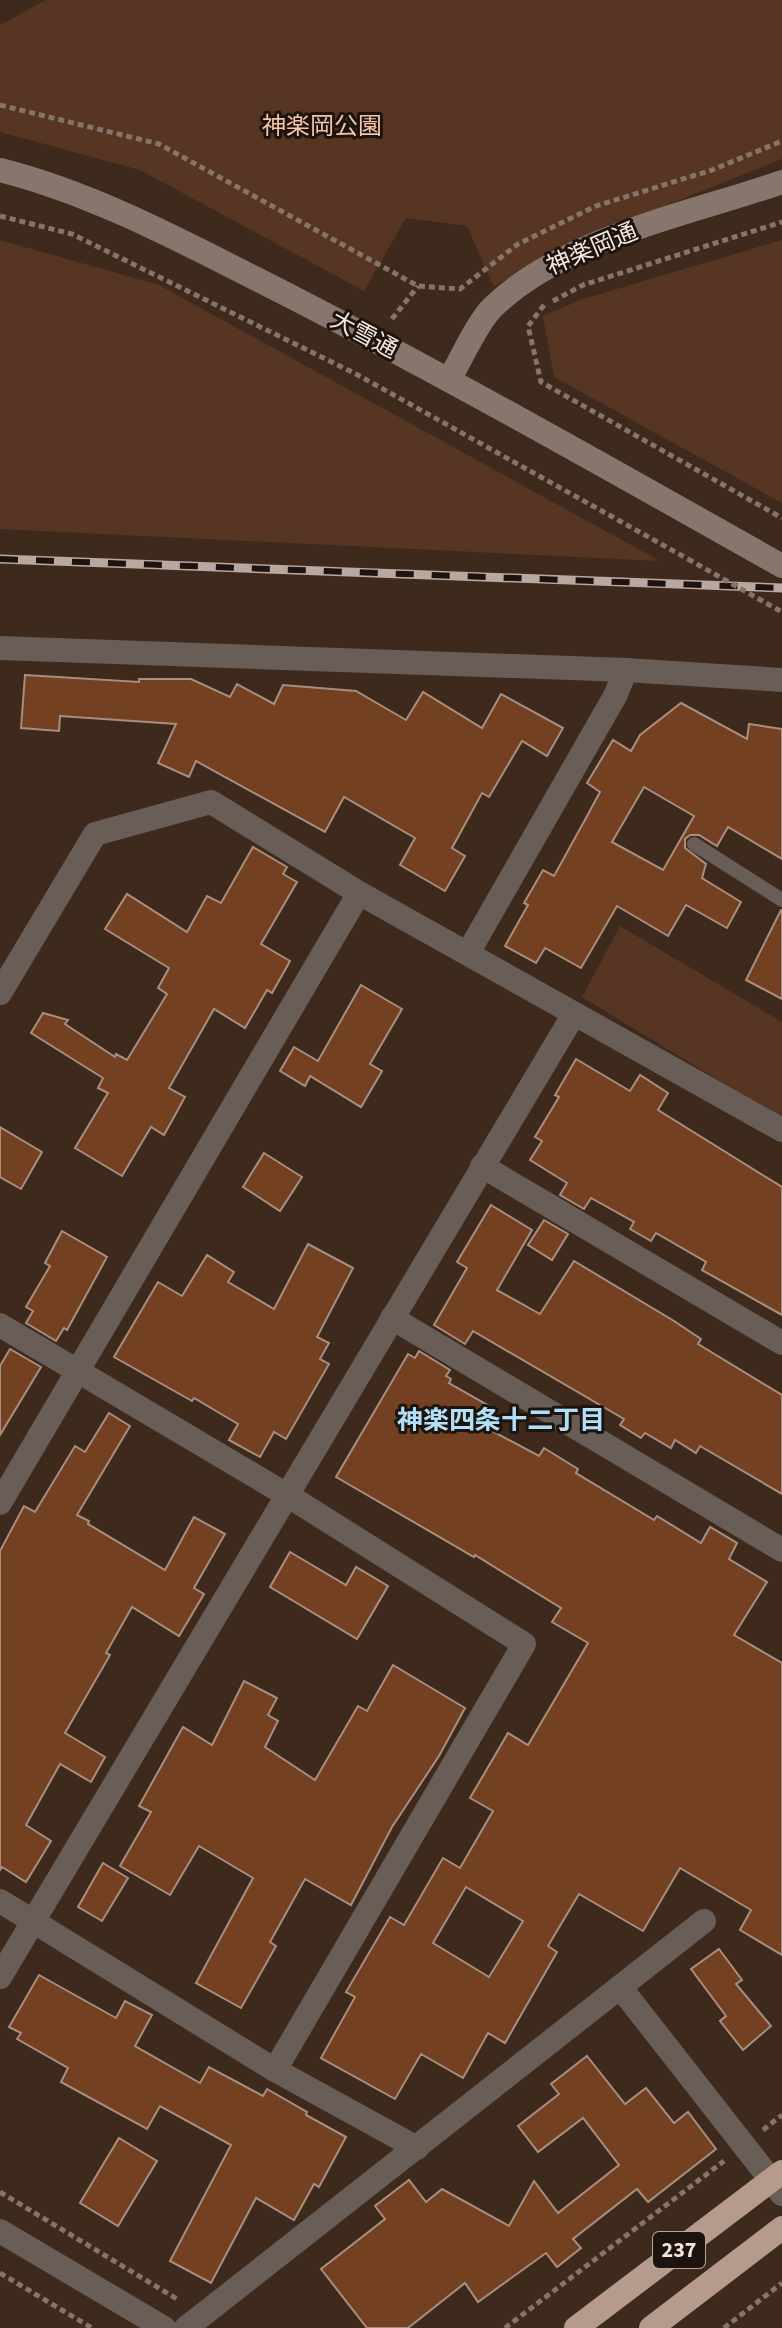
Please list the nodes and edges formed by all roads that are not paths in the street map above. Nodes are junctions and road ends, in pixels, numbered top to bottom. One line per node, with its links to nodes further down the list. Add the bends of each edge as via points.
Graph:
1 (0, 170): 3 (main road, 大雪通, via 36,179 173,237)
2 (782, 182): 3 (main road, 神楽岡通, via 635,230 544,267 490,309)
3 (449, 380): 4 (main road, 大雪通)
4 (782, 566)
5 (0, 648): 6 (street)
6 (626, 670): 7 (street); 11 (street)
7 (782, 680)
8 (694, 844): 10 (lane)
9 (359, 893): 11 (street); 12 (street, via 211,802 95,834); 19 (street)
10 (782, 900)
11 (468, 953): 13 (street)
12 (0, 993)
13 (574, 1014): 14 (street); 15 (street)
14 (782, 1130)
15 (482, 1166): 16 (street); 18 (street)
16 (392, 1318): 20 (street); 22 (street)
17 (0, 1325): 19 (street)
18 (782, 1343)
19 (78, 1372): 20 (street); 21 (street)
20 (287, 1495): 24 (street); 28 (street, via 524,1644)
21 (0, 1503)
22 (782, 1550)
23 (0, 1901): 24 (street)
24 (33, 1921): 26 (street); 28 (street)
25 (704, 1921): 27 (street)
26 (0, 1977)
27 (620, 1987): 29 (street); 30 (street)
28 (275, 2070): 29 (street)
29 (417, 2148): 33 (street)
30 (778, 2182): 35 (highway, 237)
31 (782, 2228): 36 (highway, 237)
32 (0, 2231): 34 (street)
33 (195, 2322)
34 (164, 2328)
35 (576, 2328)
36 (651, 2328)

